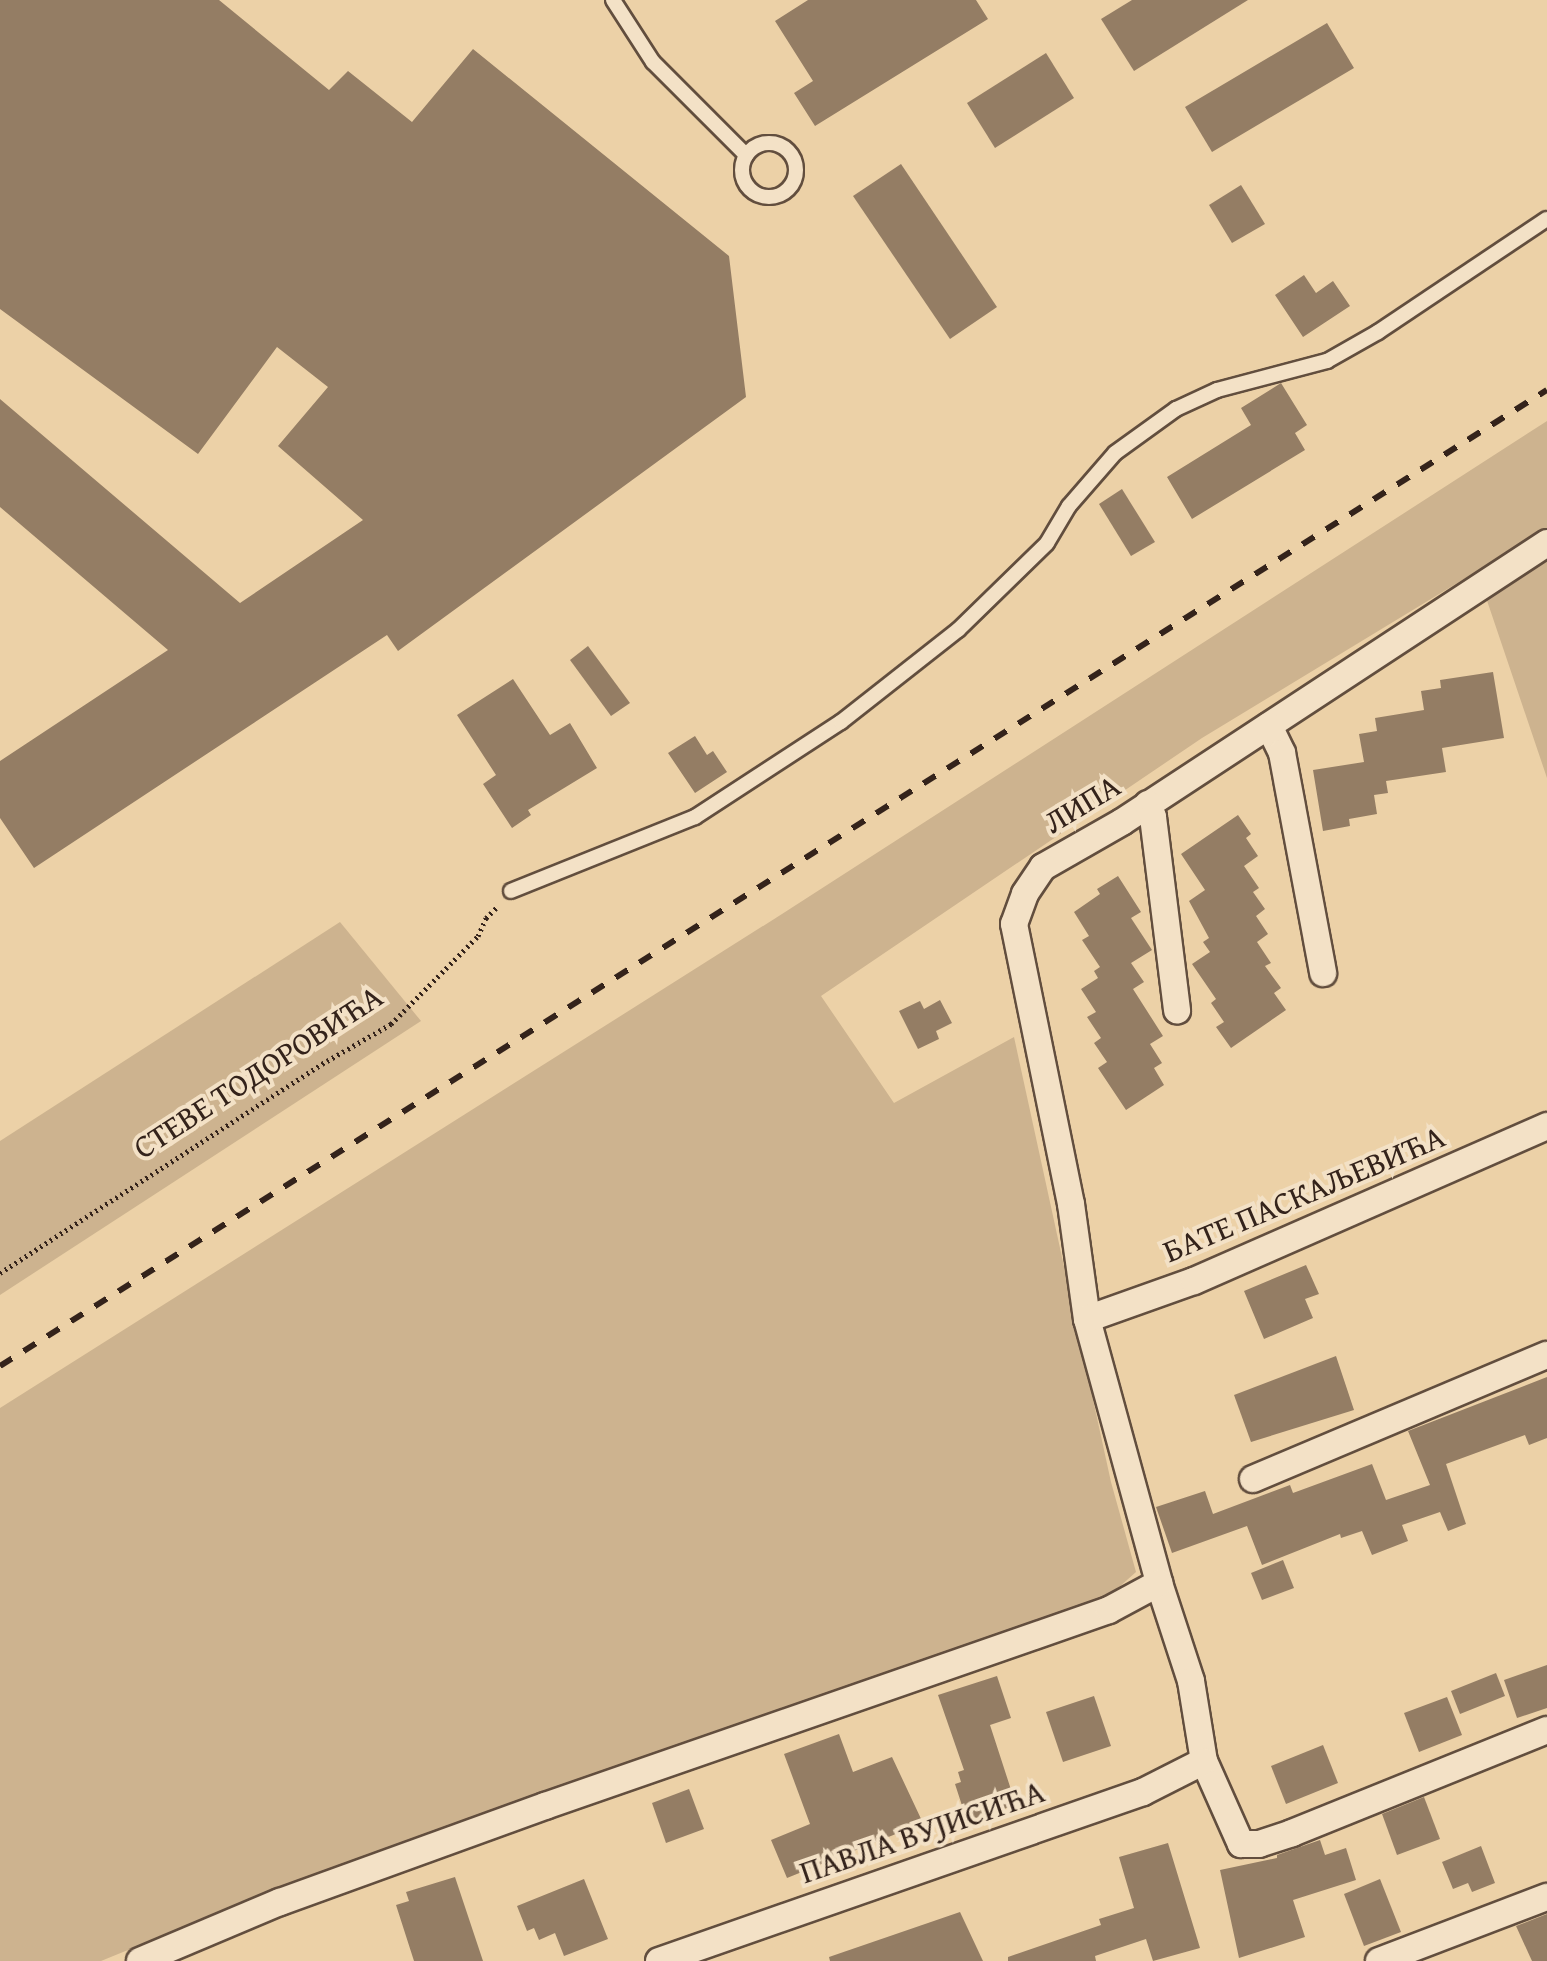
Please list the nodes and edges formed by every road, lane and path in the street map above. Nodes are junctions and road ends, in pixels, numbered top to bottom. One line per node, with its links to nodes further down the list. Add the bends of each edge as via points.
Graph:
1 (613, 0): 2 (lane, via 653,62)
2 (746, 155)
3 (1547, 219): 7 (lane, via 1327,361 1217,390 1176,409 1115,453 1069,506 1047,543 958,630 841,722 695,817)
4 (1547, 543): 5 (street, ЛИПА)
5 (1269, 726): 6 (street, ЛИПА); 8 (street, via 1282,753)
6 (1148, 804): 9 (street); 12 (street, ЛИПА, via 1043,867 1014,924 1071,1204)
7 (511, 891): 11 (path, СТЕВЕ ТОДОРОВИЋА, via 486,918 478,936 391,1024)
8 (1323, 973)
9 (1177, 1011)
10 (1547, 1126): 12 (street, БАТЕ ПАСКАЉЕВИЋА, via 1194,1281)
11 (0, 1273)
12 (1087, 1319): 15 (street, ЛИПА)
13 (1547, 1355): 14 (street)
14 (1253, 1479)
15 (1159, 1583): 17 (street, ЛИПА, via 1197,1706); 19 (street, via 1109,1610 545,1806 280,1902)
16 (1547, 1730): 17 (street, ЛИПА, via 1259,1844 1241,1844)
17 (1204, 1761): 20 (street, ПАВЛА ВУЈИСИЋА, via 1143,1792)
18 (1547, 1897): 21 (street)
19 (140, 1961)
20 (659, 1961)
21 (1379, 1961)

